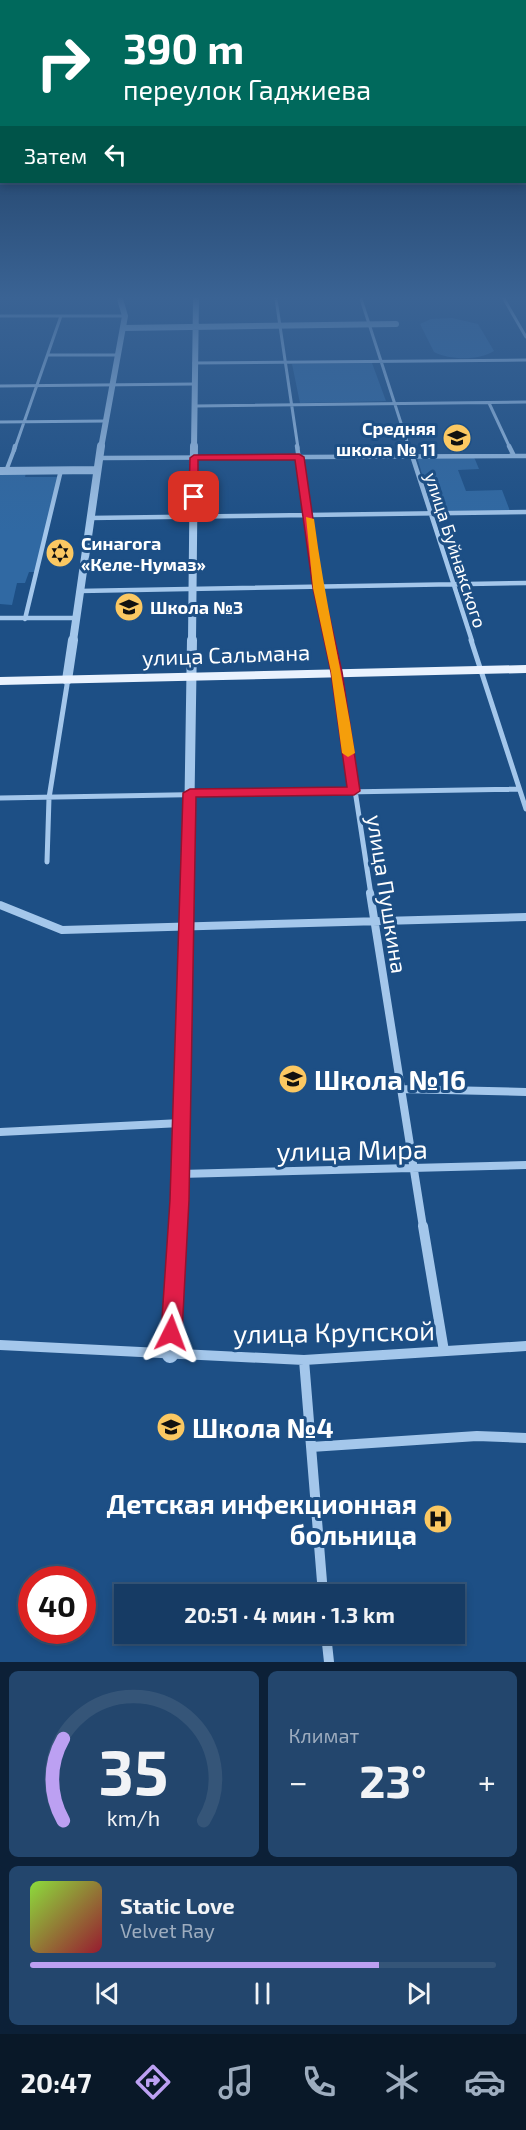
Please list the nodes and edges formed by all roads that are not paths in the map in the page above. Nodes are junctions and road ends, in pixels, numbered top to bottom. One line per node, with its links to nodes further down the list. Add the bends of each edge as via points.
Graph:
1 (41, 377): 9 (street)
2 (114, 377): 7 (street)
3 (195, 377): 6 (street)
4 (287, 377): 13 (street, улица Пушкина)
5 (386, 377): 12 (street, улица Буйнакского)
6 (195, 384): 7 (street); 14 (street)
7 (113, 385): 9 (street); 16 (street)
8 (0, 386): 9 (street)
9 (38, 386): 15 (street)
10 (526, 402): 11 (street)
11 (489, 403): 12 (street); 20 (street)
12 (395, 404): 13 (street); 19 (street, улица Буйнакского)
13 (290, 405): 14 (street); 22 (street, улица Пушкина)
14 (195, 406): 24 (street)
15 (26, 421): 16 (street); 17 (street); 18 (street)
16 (107, 421): 23 (street)
17 (0, 422)
18 (14, 450): 27 (street)
19 (412, 456): 20 (street); 22 (street); 30 (street, улица Буйнакского)
20 (514, 456): 21 (street)
21 (526, 456)
22 (299, 457): 24 (street); 29 (street, улица Пушкина)
23 (100, 458): 24 (street); 26 (street)
24 (194, 458): 31 (street)
25 (61, 470): 26 (street); 27 (street); 40 (street)
26 (97, 470): 32 (street)
27 (3, 471)
28 (526, 512): 30 (street)
29 (309, 514): 30 (street); 31 (street); 35 (street, улица Пушкина)
30 (430, 514): 34 (street, улица Буйнакского)
31 (193, 516): 32 (street); 36 (street)
32 (90, 518): 37 (street)
33 (526, 583): 34 (street)
34 (453, 584): 35 (street); 41 (street, улица Буйнакского)
35 (318, 588): 36 (street); 43 (street, улица Пушкина)
36 (191, 589): 37 (street); 44 (street)
37 (79, 591): 39 (street)
38 (0, 618): 40 (street)
39 (75, 618): 40 (street); 46 (street)
40 (25, 619)
41 (480, 669): 42 (main road, улица Сальмана); 43 (main road, улица Сальмана); 47 (street, улица Буйнакского)
42 (526, 669)
43 (337, 672): 44 (main road, улица Сальмана); 48 (street, улица Пушкина)
44 (191, 676): 46 (main road, улица Сальмана); 49 (street)
45 (0, 681): 46 (main road, улица Сальмана)
46 (67, 682): 51 (street)
47 (519, 789): 48 (street); 52 (street, улица Буйнакского)
48 (354, 791): 49 (street); 56 (street, улица Пушкина)
49 (190, 793): 51 (street); 57 (street)
50 (0, 798): 51 (street)
51 (49, 798): 53 (street)
52 (526, 809)
53 (47, 862)
54 (0, 905): 57 (street, via 62,930)
55 (526, 917): 56 (street)
56 (374, 921): 57 (street); 58 (street, улица Пушкина)
57 (186, 926): 60 (street)
58 (400, 1089): 59 (street); 63 (street, улица Пушкина)
59 (526, 1092)
60 (181, 1123): 61 (street); 64 (street)
61 (0, 1132)
62 (526, 1165): 63 (street, улица Мира)
63 (413, 1168): 64 (street, улица Мира); 67 (street, улица Пушкина)
64 (180, 1174): 68 (street)
65 (0, 1346): 68 (street, улица Крупской)
66 (526, 1346): 67 (street, улица Крупской)
67 (444, 1351): 69 (street, улица Крупской)
68 (170, 1355): 69 (street, улица Крупской)
69 (304, 1360): 71 (street)
70 (526, 1438): 71 (street, via 477,1436)
71 (311, 1447): 72 (street)
72 (322, 1584)
73 (327, 1644): 74 (street)
74 (328, 1662)

